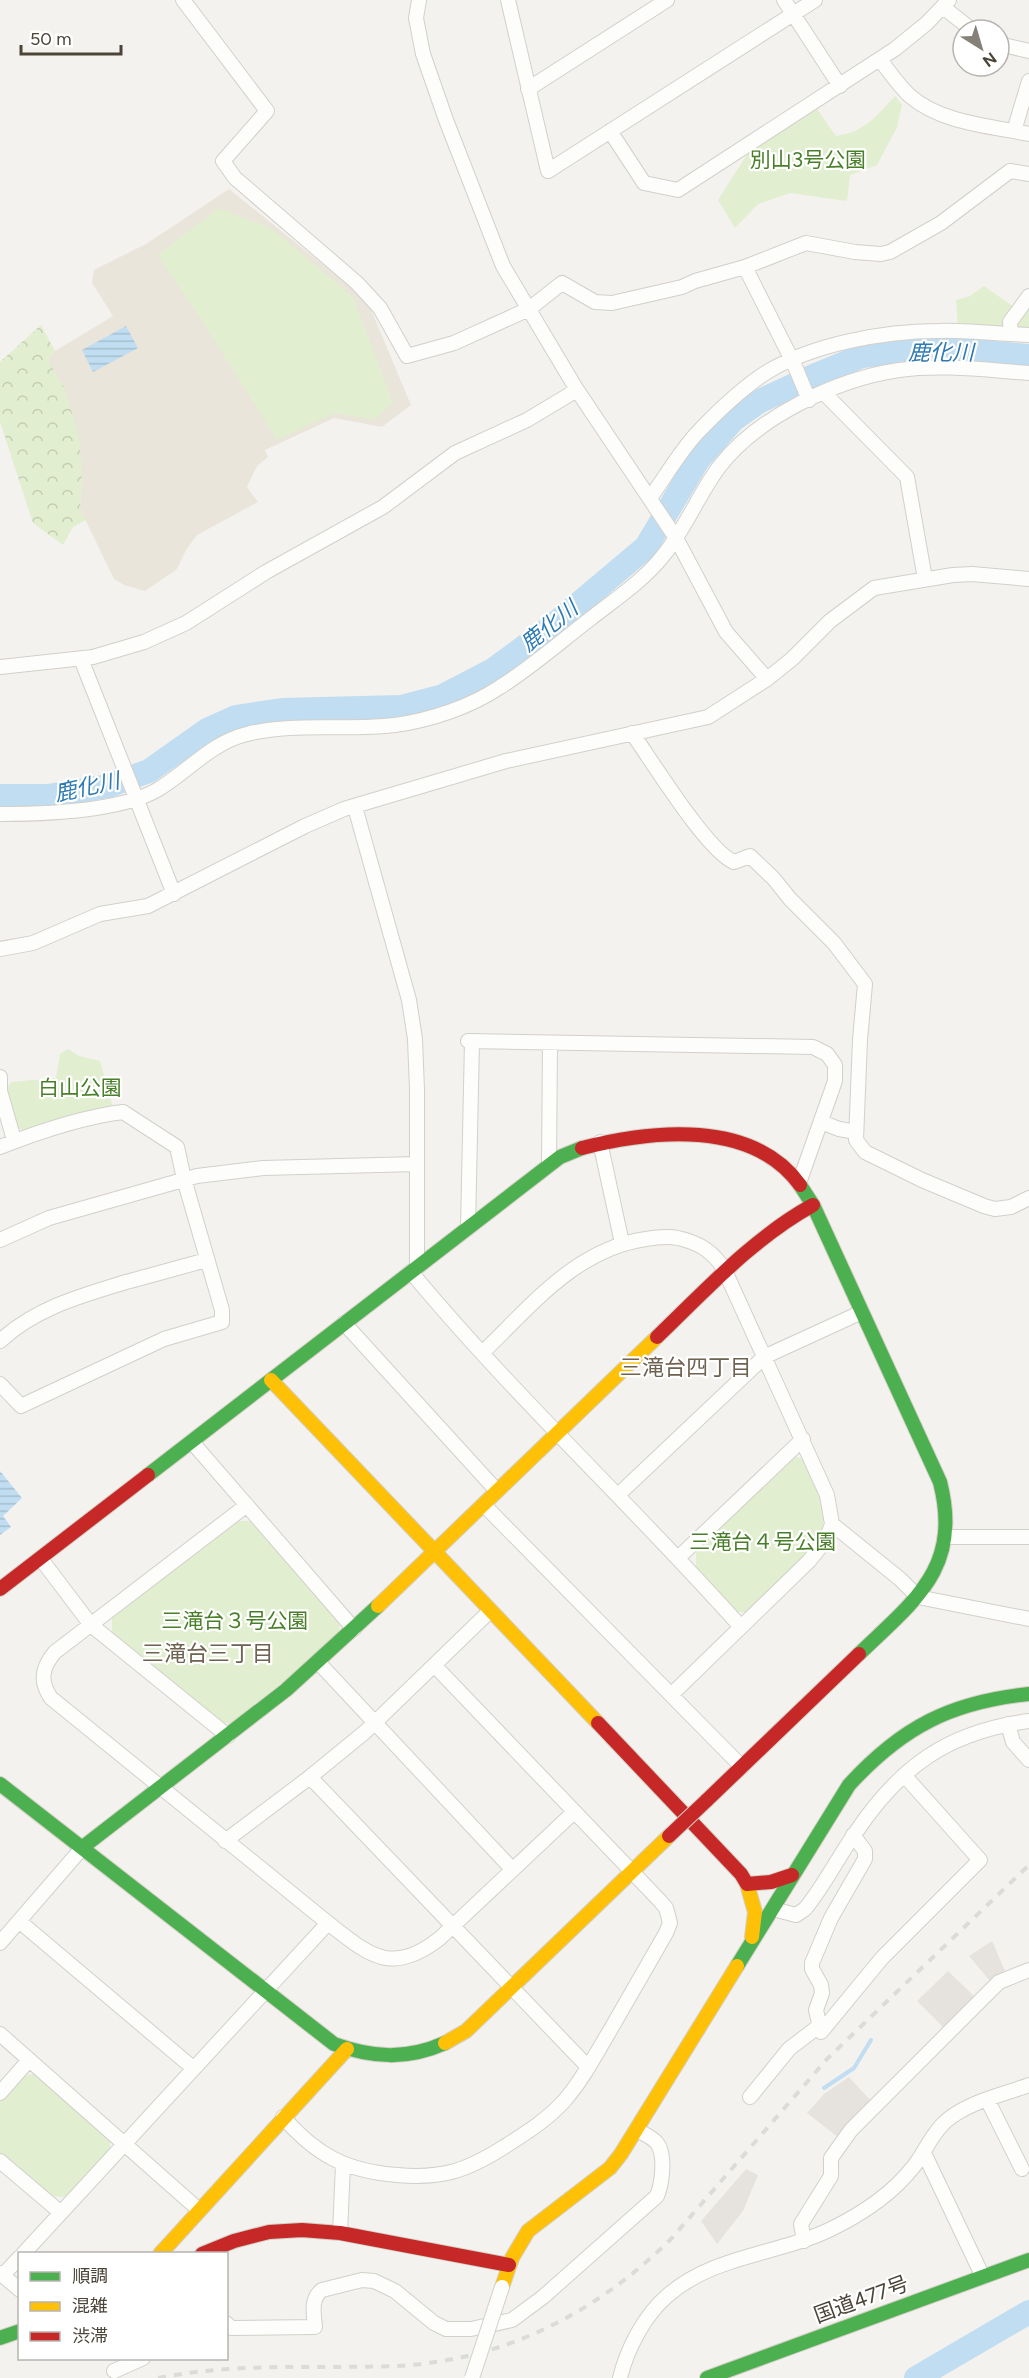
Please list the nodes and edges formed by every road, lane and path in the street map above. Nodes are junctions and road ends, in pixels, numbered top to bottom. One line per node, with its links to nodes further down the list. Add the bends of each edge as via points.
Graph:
1 (183, 0): 22 (street, via 267,111 223,161 235,178 357,283 380,308 407,356 454,343)
2 (419, 0): 22 (street, via 416,18 420,45 446,120 503,266)
3 (667, 0): 15 (street)
4 (783, 0): 8 (street)
5 (815, 0): 8 (street)
6 (511, 2): 15 (street)
7 (946, 4): 9 (street); 12 (street, via 912,37)
8 (793, 15): 14 (street); 16 (street)
9 (960, 18)
10 (1011, 47): 11 (street)
11 (1029, 51)
12 (880, 60): 14 (street); 17 (street, via 910,95 930,109 956,119)
13 (1029, 81): 17 (street)
14 (840, 86): 16 (street, via 678,189 644,183)
15 (528, 88): 16 (street, via 548,171)
16 (610, 131)
17 (1014, 131): 18 (street)
18 (1029, 134)
19 (1029, 174): 20 (street, via 1010,171 941,223 890,252 855,252 806,243)
20 (745, 267): 22 (street, via 612,303 595,302 562,283); 25 (street)
21 (1029, 297): 23 (street, via 1010,322)
22 (529, 309): 27 (street)
23 (1011, 334): 24 (street); 25 (street, via 889,334 838,345)
24 (1029, 335)
25 (793, 362): 29 (street); 30 (street, via 768,372 734,396 697,433)
26 (1029, 373): 28 (street, via 899,370)
27 (577, 390): 30 (street); 34 (street, via 527,420 448,457 383,507 266,572 186,623 144,642)
28 (824, 393): 29 (street); 32 (street, via 907,477)
29 (808, 398): 31 (street, via 744,440 719,466)
30 (652, 501): 31 (street)
31 (674, 535): 36 (street, via 726,632); 38 (street, via 662,558 612,602 484,697 425,720 393,725 310,727 246,734 217,746 170,782)
32 (925, 579): 33 (street, via 972,574); 36 (street, via 874,588 830,621)
33 (1029, 579)
34 (81, 659): 35 (street); 38 (street)
35 (0, 667)
36 (767, 679): 37 (street, via 708,717)
37 (632, 733): 39 (street, via 506,761); 46 (street, via 708,842 728,860 734,862 750,856 834,943 866,984)
38 (137, 800): 40 (street, via 40,814); 41 (street)
39 (355, 807): 41 (street, via 305,826); 50 (street, via 410,1000 416,1060)
40 (0, 814)
41 (174, 894): 42 (street, via 143,908 100,914 33,943)
42 (0, 949)
43 (550, 1043): 45 (street, via 813,1047 827,1054 836,1071); 51 (street); 56 (street, via 470,1041)
44 (0, 1077): 47 (street, via 0,1091)
45 (822, 1122): 46 (street); 53 (street)
46 (856, 1132): 54 (street, via 856,1140 866,1152 984,1206 1011,1207)
47 (14, 1140): 49 (street); 52 (street, via 123,1112 177,1147)
48 (600, 1142): 51 (main road, via 576,1148); 53 (main road, via 707,1135 733,1139 765,1152); 58 (street)
49 (0, 1147)
50 (417, 1164): 52 (street, via 263,1168); 60 (street)
51 (549, 1165): 56 (main road)
52 (184, 1179): 57 (street, via 49,1218); 59 (street)
53 (799, 1183): 55 (main road)
54 (1029, 1198)
55 (813, 1205): 61 (main road, via 754,1244); 62 (main road)
56 (468, 1227): 60 (main road)
57 (0, 1240)
58 (622, 1243): 61 (street, via 667,1236 685,1240 699,1244 718,1258); 65 (street, via 582,1261)
59 (207, 1260): 64 (street, via 46,1308); 68 (street, via 222,1322 164,1338 21,1406)
60 (414, 1270): 63 (main road); 65 (street)
61 (725, 1271): 66 (street); 69 (main road)
62 (862, 1312): 66 (street); 77 (main road, via 940,1482 947,1508)
63 (344, 1323): 67 (main road); 72 (street)
64 (0, 1341)
65 (483, 1352): 69 (street)
66 (764, 1357): 70 (street); 73 (street)
67 (271, 1380): 71 (main road); 79 (main road)
68 (0, 1384)
69 (558, 1432): 72 (main road); 73 (street)
70 (802, 1439): 76 (street, via 827,1495); 80 (street)
71 (192, 1442): 75 (street); 81 (main road)
72 (497, 1491): 74 (main road)
73 (618, 1495): 80 (street)
74 (484, 1504): 79 (main road); 92 (street)
75 (247, 1505): 86 (street); 88 (street)
76 (832, 1524): 83 (street); 87 (street, via 826,1540 809,1562)
77 (946, 1537): 78 (street); 83 (main road, via 939,1564)
78 (1029, 1537)
79 (433, 1551): 84 (main road); 88 (main road)
80 (678, 1557): 87 (street)
81 (41, 1559): 82 (main road); 86 (street)
82 (0, 1589)
83 (918, 1596): 85 (street); 98 (main road)
84 (490, 1611): 90 (street); 110 (main road)
85 (1029, 1619)
86 (91, 1625): 96 (street); 102 (street, via 48,1660 43,1677 45,1690 66,1712)
87 (740, 1626): 92 (street)
88 (354, 1629): 89 (main road)
89 (318, 1662): 94 (street); 96 (main road)
90 (434, 1665): 94 (street); 103 (street)
91 (1029, 1694): 109 (main road, via 1003,1696 947,1712 896,1738 849,1785)
92 (671, 1695): 98 (street)
93 (1029, 1721): 95 (street)
94 (374, 1722): 100 (street); 107 (street)
95 (1008, 1724): 97 (street, via 1013,1743); 99 (street, via 969,1734 936,1750)
96 (228, 1736): 102 (main road)
97 (1029, 1760)
98 (742, 1767): 108 (main road, bridge)
99 (904, 1775): 104 (street); 120 (street, via 980,1860 882,1958 821,2032)
100 (310, 1777): 105 (street); 114 (street)
101 (0, 1784): 106 (main road)
102 (161, 1788): 105 (street); 106 (main road)
103 (574, 1812): 107 (street); 108 (street)
104 (853, 1835): 111 (street, via 805,1909 796,1915); 120 (street, via 865,1851 865,1859 831,1918 812,1962 822,1994 816,2010)
105 (225, 1841): 113 (street)
106 (83, 1847): 112 (street); 119 (main road)
107 (513, 1869): 114 (street)
108 (633, 1871): 118 (main road); 124 (street, via 666,1908 670,1923)
109 (792, 1875): 110 (main road); 111 (main road)
110 (747, 1884): 116 (main road, via 755,1912)
111 (773, 1909): 116 (main road)
112 (19, 1921): 115 (street); 125 (street)
113 (328, 1923): 114 (street, via 367,1952 396,1959 423,1951); 119 (street)
114 (453, 1925): 118 (street)
115 (0, 1943)
116 (750, 1945): 131 (main road)
117 (1029, 1970): 140 (street, via 999,1982 851,2130 831,2158 831,2176 801,2224)
118 (512, 1986): 122 (main road, via 472,2026 437,2048 392,2057); 124 (street)
119 (266, 1991): 122 (main road); 125 (street)
120 (819, 2026): 128 (street, via 789,2049)
121 (0, 2034): 123 (street)
122 (346, 2049): 130 (main road)
123 (28, 2060): 127 (street); 132 (street)
124 (588, 2067): 135 (street, via 548,2117 471,2167 419,2177)
125 (193, 2068): 132 (street)
126 (1029, 2085): 129 (street)
127 (0, 2093)
128 (750, 2097)
129 (988, 2100): 133 (street, via 943,2123); 136 (street)
130 (283, 2117): 135 (street, via 313,2147); 137 (main road)
131 (637, 2130): 146 (main road, via 610,2168 528,2231); 151 (street, via 654,2140 660,2149 657,2196 512,2320 471,2329 446,2329 389,2287 369,2280 317,2293 315,2326)
132 (124, 2144): 137 (street); 138 (street)
133 (924, 2152): 140 (street, via 876,2202); 148 (street)
134 (0, 2161): 138 (street)
135 (343, 2164): 139 (street)
136 (1022, 2169)
137 (199, 2211): 142 (main road)
138 (60, 2212): 141 (street)
139 (340, 2233): 143 (main road, via 269,2232); 146 (main road)
140 (804, 2241): 157 (street, via 750,2254 666,2296 645,2321)
141 (24, 2252)
142 (161, 2252)
143 (205, 2252)
144 (18, 2258): 147 (street)
145 (1029, 2260): 148 (main road, 国道477号)
146 (509, 2265): 149 (main road)
147 (1, 2274): 150 (street)
148 (983, 2277): 158 (main road, 国道477号)
149 (502, 2287): 156 (street, bridge)
150 (18, 2288)
151 (228, 2325)
152 (18, 2332): 153 (main road)
153 (0, 2338)
154 (139, 2360): 155 (street)
155 (114, 2371)
156 (472, 2378)
157 (620, 2378)
158 (707, 2378)

